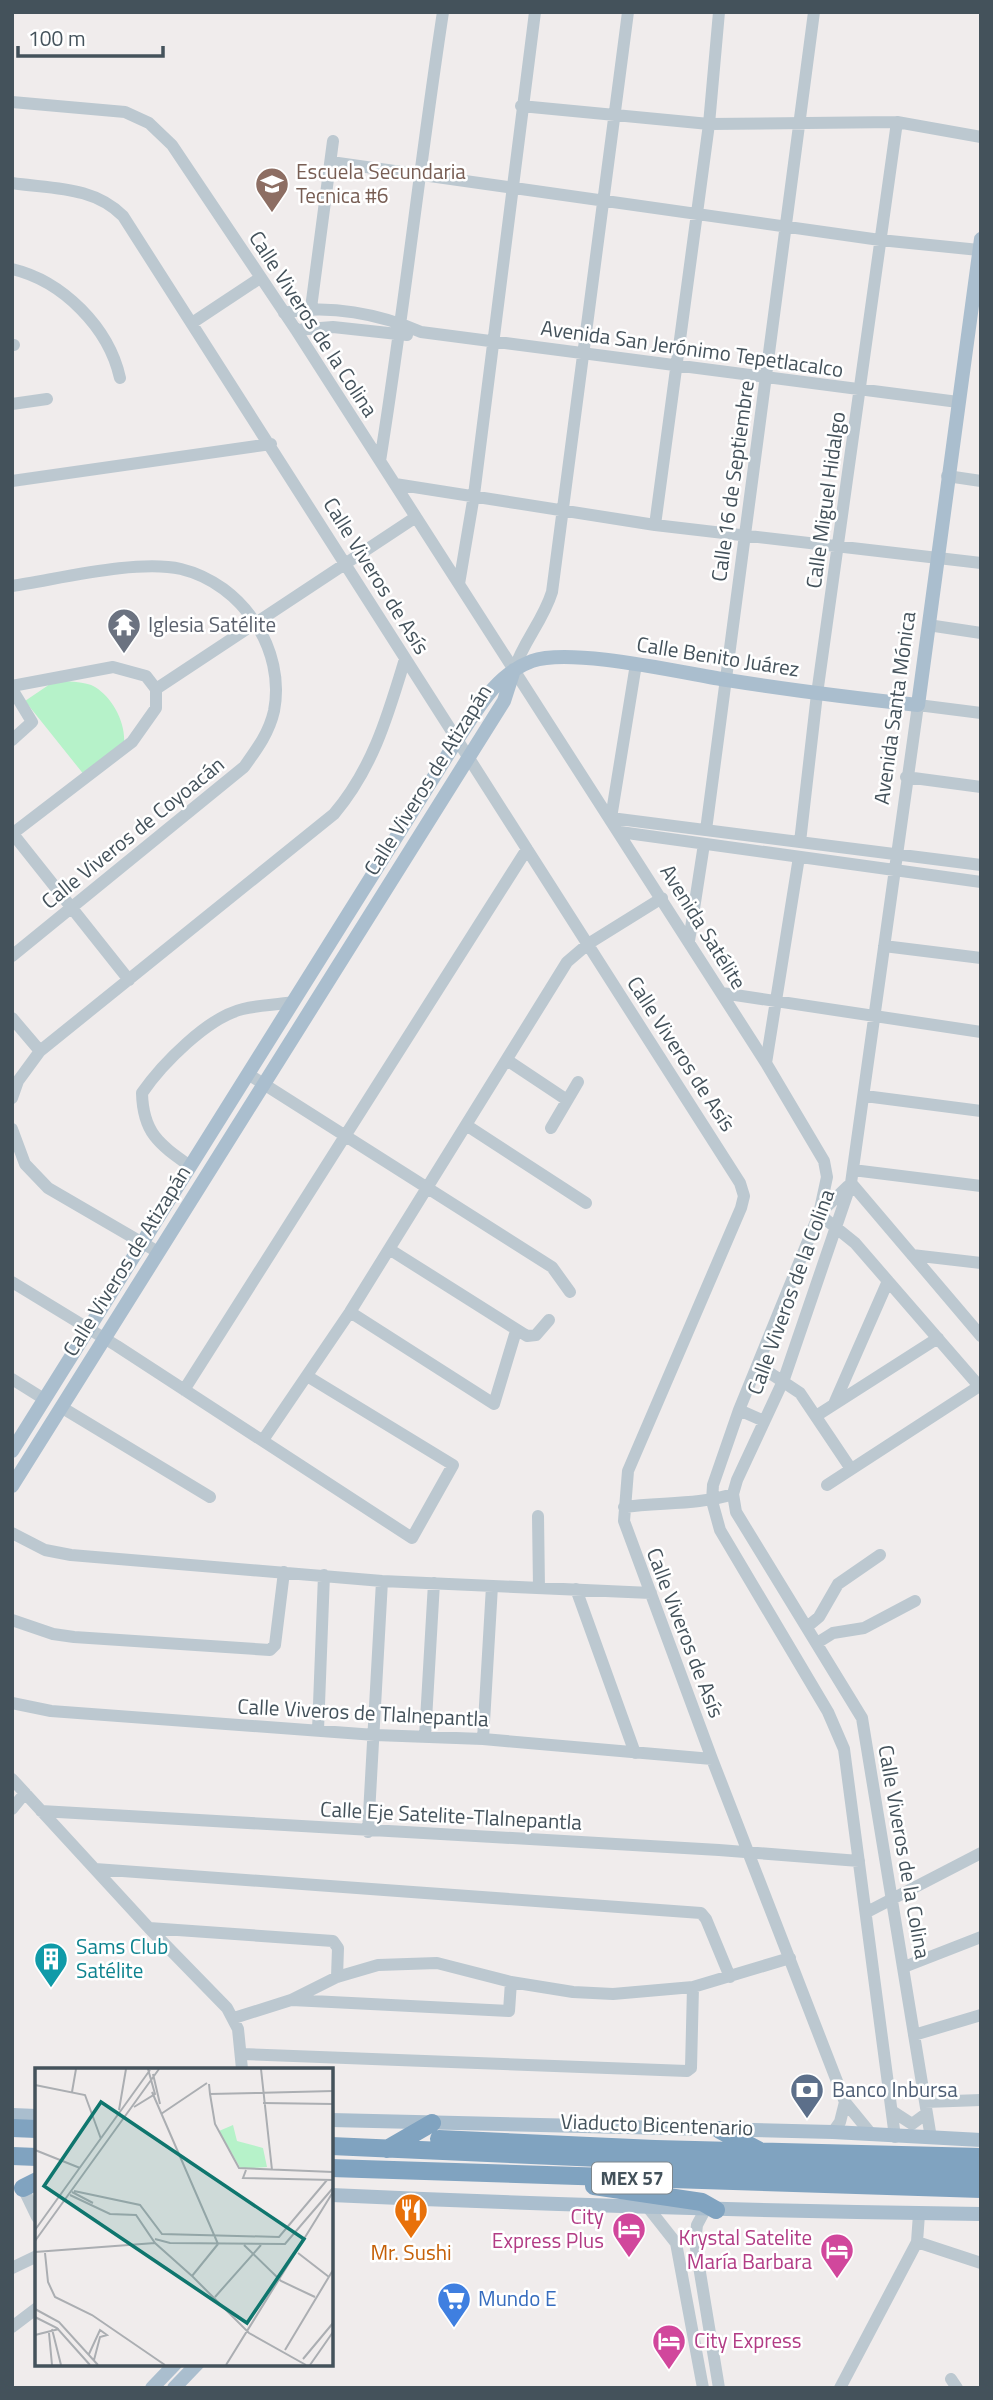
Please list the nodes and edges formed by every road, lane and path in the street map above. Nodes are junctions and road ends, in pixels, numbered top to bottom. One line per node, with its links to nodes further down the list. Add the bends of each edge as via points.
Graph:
1 (443, 12): 15 (street)
2 (535, 12): 7 (street)
3 (628, 12): 8 (street)
4 (719, 12): 10 (street)
5 (814, 12): 11 (street, Calle 16 de Septiembre)
6 (12, 102): 24 (street, Calle Viveros de la Colina, via 110,109 149,123 172,145)
7 (521, 106): 8 (street); 17 (street)
8 (615, 114): 10 (street); 18 (street)
9 (897, 122): 11 (street); 12 (street); 21 (street, Calle Miguel Hidalgo)
10 (709, 124): 11 (street); 19 (street)
11 (799, 125): 20 (street, Calle 16 de Septiembre)
12 (981, 137)
13 (333, 141): 14 (street)
14 (331, 162): 15 (street); 25 (street)
15 (418, 175): 17 (street); 29 (street)
16 (12, 183): 27 (street, Calle Viveros de Asís, via 90,194 108,201 123,216)
17 (511, 190): 18 (street); 30 (street)
18 (603, 202): 19 (street); 31 (street)
19 (696, 214): 20 (street); 32 (street)
20 (786, 226): 21 (street); 34 (street, Calle 16 de Septiembre)
21 (880, 240): 22 (street); 35 (street, Calle Miguel Hidalgo)
22 (980, 244): 37 (main road, Avenida Santa Mónica)
23 (12, 269): 33 (street, via 56,289 83,312 106,341)
24 (260, 278): 26 (street, Calle Viveros de la Colina); 27 (street)
25 (311, 308): 26 (street, Avenida San Jerónimo Tepetlacalco); 29 (street, Avenida San Jerónimo Tepetlacalco)
26 (284, 313): 28 (street, Calle Viveros de la Colina)
27 (192, 323): 39 (street, Calle Viveros de Asís)
28 (296, 330): 29 (street, Avenida San Jerónimo Tepetlacalco); 40 (street, Calle Viveros de la Colina)
29 (401, 330): 30 (street, Avenida San Jerónimo Tepetlacalco); 40 (street)
30 (492, 341): 31 (street, Avenida San Jerónimo Tepetlacalco); 45 (street)
31 (582, 354): 32 (street, Avenida San Jerónimo Tepetlacalco); 46 (street)
32 (676, 367): 34 (street, Avenida San Jerónimo Tepetlacalco); 48 (street)
33 (120, 378)
34 (766, 379): 35 (street, Avenida San Jerónimo Tepetlacalco); 49 (street, Calle 16 de Septiembre)
35 (861, 391): 37 (street, Avenida San Jerónimo Tepetlacalco); 50 (street, Calle Miguel Hidalgo)
36 (47, 399): 38 (street)
37 (958, 402): 41 (main road, Avenida Santa Mónica)
38 (12, 404)
39 (271, 444): 42 (street); 52 (street, Calle Viveros de Asís)
40 (380, 461): 44 (street, Calle Viveros de la Colina)
41 (947, 476): 43 (street); 51 (main road, Avenida Santa Mónica)
42 (12, 481)
43 (981, 481)
44 (395, 484): 45 (street); 47 (street, Calle Viveros de la Colina)
45 (474, 495): 46 (street); 54 (street)
46 (563, 511): 48 (street); 61 (street, via 552,592)
47 (416, 517): 52 (street); 54 (street, Calle Viveros de la Colina)
48 (655, 525): 49 (street)
49 (744, 536): 50 (street); 62 (street, Calle 16 de Septiembre)
50 (838, 548): 51 (street); 65 (street, Calle Miguel Hidalgo)
51 (937, 558): 53 (street); 57 (main road, Avenida Santa Mónica)
52 (345, 562): 56 (street); 59 (street, Calle Viveros de Asís)
53 (981, 563)
54 (459, 584): 61 (street, Calle Viveros de la Colina)
55 (12, 586): 56 (street, Calle Viveros de Coyoacán, via 155,566 182,569 235,598)
56 (256, 622): 64 (street); 86 (street, Calle Viveros de Coyoacán, via 274,663 277,686 265,738 244,767 216,793)
57 (928, 625): 58 (street); 66 (main road, Avenida Santa Mónica)
58 (981, 633)
59 (405, 659): 69 (street, Calle Viveros de Asís); 92 (street, via 372,757 341,806)
60 (636, 664): 61 (main road, Calle Benito Juárez, via 557,657 531,661); 62 (main road, Calle Benito Juárez); 73 (street)
61 (514, 670): 69 (main road, Calle Viveros de Atizapán, via 494,685); 70 (main road, Calle Viveros de Atizapán, via 504,701); 73 (street, Avenida Satélite)
62 (724, 680): 65 (main road, Calle Benito Juárez); 74 (street, Calle 16 de Septiembre)
63 (12, 688): 64 (street, via 113,667 146,676); 68 (street, via 32,722)
64 (156, 689): 76 (street, via 156,708 132,741)
65 (817, 694): 66 (main road, Calle Benito Juárez); 77 (street, Calle Miguel Hidalgo)
66 (918, 705): 67 (street); 71 (street, Avenida Santa Mónica)
67 (981, 713)
68 (12, 740)
69 (457, 740): 70 (street, Calle Viveros de Asís); 94 (main road, Calle Viveros de Atizapán)
70 (467, 756): 79 (street, Calle Viveros de Asís); 104 (main road, Calle Viveros de Atizapán)
71 (906, 777): 72 (street); 80 (street, Avenida Santa Mónica)
72 (981, 787)
73 (611, 818): 74 (street); 75 (street, Avenida Satélite)
74 (706, 830): 77 (street)
75 (620, 832): 78 (street); 85 (street, Avenida Satélite)
76 (13, 834): 86 (street)
77 (800, 842): 80 (street)
78 (704, 844): 81 (street); 87 (street)
79 (527, 849): 88 (street, Calle Viveros de Asís); 112 (street)
80 (895, 854): 82 (street); 83 (street, Avenida Santa Mónica)
81 (799, 857): 83 (street); 95 (street)
82 (981, 865)
83 (893, 870): 84 (street); 89 (street, Avenida Santa Mónica)
84 (981, 882)
85 (663, 898): 87 (street, Avenida Satélite); 88 (street)
86 (71, 907): 90 (street, Calle Viveros de Coyoacán); 92 (street)
87 (689, 941): 93 (street, Avenida Satélite)
88 (588, 944): 100 (street, via 567,962); 155 (street, Calle Viveros de Asís, via 744,1196 628,1471)
89 (884, 946): 91 (street); 96 (street, Avenida Santa Mónica)
90 (12, 956)
91 (981, 958)
92 (129, 980): 99 (street)
93 (722, 993): 95 (street); 101 (street, Avenida Satélite)
94 (293, 1002): 102 (main road, Calle Viveros de Atizapán); 113 (street, via 225,1016 174,1054 142,1093 150,1132)
95 (776, 1002): 96 (street); 101 (street)
96 (874, 1017): 98 (street); 105 (street, Avenida Santa Mónica)
97 (12, 1018): 99 (street)
98 (981, 1032)
99 (40, 1051): 106 (street, via 18,1081)
100 (507, 1060): 107 (street); 109 (street)
101 (766, 1063): 118 (street, Avenida Satélite, via 824,1161 827,1177)
102 (248, 1074): 104 (street); 113 (main road, Calle Viveros de Atizapán)
103 (578, 1082): 107 (street)
104 (263, 1084): 112 (street); 122 (main road, Calle Viveros de Atizapán)
105 (865, 1096): 108 (street); 114 (street, Avenida Santa Mónica)
106 (12, 1098)
107 (567, 1100): 110 (street)
108 (981, 1111)
109 (466, 1125): 115 (street); 117 (street)
110 (551, 1128)
111 (12, 1129): 120 (street, via 25,1164 48,1188)
112 (348, 1136): 115 (street); 140 (street)
113 (190, 1166): 120 (main road, Calle Viveros de Atizapán)
114 (852, 1177): 116 (street); 118 (street, Calle Viveros de la Colina); 119 (street, Calle Viveros de la Colina); 123 (street)
115 (428, 1186): 121 (street); 127 (street, via 552,1267)
116 (981, 1186)
117 (586, 1203)
118 (819, 1214): 119 (street); 135 (street, Calle Viveros de la Colina)
119 (836, 1231): 125 (street, via 855,1242); 138 (street, Calle Viveros de la Colina)
120 (142, 1243): 122 (street); 130 (main road, Calle Viveros de Atizapán)
121 (389, 1249): 128 (street); 131 (street)
122 (158, 1252): 133 (main road, Calle Viveros de Atizapán)
123 (912, 1255): 124 (street); 132 (street)
124 (981, 1263)
125 (888, 1281): 134 (street); 142 (street)
126 (12, 1283): 130 (street)
127 (570, 1292)
128 (350, 1312): 131 (street, via 494,1404); 136 (street)
129 (549, 1320): 131 (street, via 536,1335)
130 (89, 1329): 133 (street); 141 (main road, Calle Viveros de Atizapán)
131 (516, 1331)
132 (981, 1336)
133 (104, 1338): 140 (street); 143 (main road, Calle Viveros de Atizapán)
134 (938, 1338): 139 (street); 142 (street)
135 (758, 1366): 138 (street); 144 (street, Calle Viveros de la Colina)
136 (307, 1376): 147 (street); 147 (street, via 453,1465 412,1538)
137 (12, 1379): 141 (street)
138 (784, 1380): 145 (street); 146 (street, Calle Viveros de la Colina)
139 (980, 1386): 149 (street)
140 (184, 1390): 147 (street)
141 (44, 1399): 148 (main road, Calle Viveros de Atizapán)
142 (834, 1405): 145 (street)
143 (61, 1407): 151 (main road, Calle Viveros de Atizapán); 153 (street)
144 (739, 1410): 146 (street); 154 (street, Calle Viveros de la Colina)
145 (816, 1416): 149 (street)
146 (764, 1421): 152 (street, Calle Viveros de la Colina)
147 (263, 1440)
148 (12, 1451)
149 (851, 1469): 150 (street)
150 (827, 1485)
151 (12, 1486)
152 (733, 1493): 154 (street); 159 (street, Calle Viveros de la Colina, via 736,1512)
153 (210, 1497)
154 (712, 1501): 155 (street); 162 (street, Calle Viveros de la Colina, via 720,1530)
155 (624, 1507): 168 (street, Calle Viveros de Asís, via 627,1536)
156 (538, 1516): 166 (street)
157 (12, 1533): 160 (street, via 45,1550 71,1555)
158 (880, 1555): 171 (street, via 838,1584 819,1617)
159 (768, 1566): 162 (street); 171 (street, Calle Viveros de la Colina)
160 (284, 1572): 161 (street); 170 (street, via 275,1645 270,1650 74,1637)
161 (324, 1575): 163 (street); 174 (street)
162 (750, 1579): 187 (street, Calle Viveros de la Colina, via 837,1728)
163 (382, 1581): 164 (street); 175 (street)
164 (435, 1583): 165 (street); 176 (street)
165 (492, 1586): 166 (street); 177 (street)
166 (539, 1588): 167 (street)
167 (576, 1589): 168 (street); 178 (street)
168 (651, 1593): 179 (street, Calle Viveros de Asís)
169 (915, 1601): 172 (street, via 864,1628 833,1633)
170 (12, 1620)
171 (807, 1627): 172 (street, Calle Viveros de la Colina)
172 (817, 1643): 189 (street, Calle Viveros de la Colina, via 862,1718)
173 (12, 1703): 174 (street, Calle Viveros de Tlalnepantla, via 51,1711)
174 (318, 1730): 175 (street, Calle Viveros de Tlalnepantla)
175 (375, 1735): 176 (street, Calle Viveros de Tlalnepantla); 184 (street)
176 (425, 1737): 177 (street, Calle Viveros de Tlalnepantla)
177 (483, 1739): 178 (street, Calle Viveros de Tlalnepantla)
178 (635, 1753): 179 (street, Calle Viveros de Tlalnepantla)
179 (712, 1759): 186 (street, Calle Viveros de Asís)
180 (12, 1779): 181 (street)
181 (25, 1793): 182 (street); 183 (street)
182 (12, 1809)
183 (41, 1811): 184 (street, Calle Eje Satelite-Tlalnepantla); 188 (street)
184 (368, 1832): 186 (street, Calle Eje Satelite-Tlalnepantla)
185 (981, 1853): 189 (street)
186 (751, 1854): 187 (street, Calle Eje Satelite-Tlalnepantla); 193 (street, Calle Viveros de Asís)
187 (859, 1861): 190 (street, Calle Viveros de la Colina)
188 (95, 1869): 191 (street); 196 (street, via 701,1913)
189 (893, 1899): 190 (street); 194 (street, Calle Viveros de la Colina)
190 (867, 1912): 208 (street, Calle Viveros de la Colina)
191 (149, 1928): 195 (street, via 333,1941 338,1948); 201 (street)
192 (981, 1937): 194 (street)
193 (790, 1958): 196 (street); 206 (street, Calle Viveros de Asís)
194 (904, 1967): 202 (street, Calle Viveros de la Colina)
195 (337, 1977): 197 (street, via 378,1965 420,1962 458,1966); 199 (street)
196 (730, 1977): 198 (street)
197 (511, 1982): 198 (street, via 613,1994); 199 (street, via 509,2011)
198 (693, 1987): 203 (street, via 691,2068 687,2071)
199 (291, 2000): 201 (street)
200 (981, 2015): 202 (street)
201 (234, 2018): 203 (street)
202 (914, 2035): 207 (street, Calle Viveros de la Colina)
203 (242, 2054): 204 (street)
204 (242, 2068)
205 (981, 2101): 207 (street)
206 (845, 2102): 216 (street); 219 (street, Calle Viveros de Asís)
207 (926, 2108): 208 (street, via 912,2124); 222 (street, Calle Viveros de la Colina)
208 (892, 2111): 221 (street, Calle Viveros de la Colina)
209 (12, 2115): 210 (main road)
210 (35, 2116)
211 (332, 2120): 212 (main road)
212 (432, 2123): 215 (main road); 225 (highway)
213 (12, 2128): 214 (highway)
214 (35, 2129)
215 (720, 2130): 216 (main road); 229 (highway)
216 (834, 2133): 219 (main road)
217 (12, 2134): 218 (highway)
218 (35, 2134)
219 (872, 2135): 221 (main road)
220 (332, 2136): 228 (highway, Viaducto Bicentenario)
221 (895, 2137): 222 (main road)
222 (931, 2138): 223 (main road)
223 (981, 2140)
224 (332, 2146): 225 (highway, MEX 57)
225 (387, 2149): 229 (highway, MEX 57)
226 (12, 2156): 227 (highway)
227 (35, 2157)
228 (981, 2157)
229 (792, 2167): 231 (highway, MEX 57)
230 (332, 2168): 232 (highway, MEX 57)
231 (981, 2175)
232 (575, 2176): 234 (highway, MEX 57); 237 (highway, via 594,2187 702,2202)
233 (27, 2186): 238 (street)
234 (981, 2189)
235 (332, 2195): 236 (main road)
236 (646, 2205): 237 (main road); 252 (street, via 676,2243)
237 (711, 2210): 239 (main road); 253 (street, via 697,2225 695,2242)
238 (35, 2211)
239 (919, 2214): 240 (main road); 241 (street)
240 (981, 2214)
241 (917, 2242): 243 (street); 249 (street)
242 (35, 2257): 244 (street)
243 (981, 2263)
244 (12, 2268)
245 (35, 2310): 246 (street)
246 (12, 2327)
247 (174, 2365): 250 (main road)
248 (196, 2365): 251 (main road)
249 (845, 2385)
250 (152, 2388)
251 (174, 2388)
252 (703, 2388)
253 (719, 2388)

